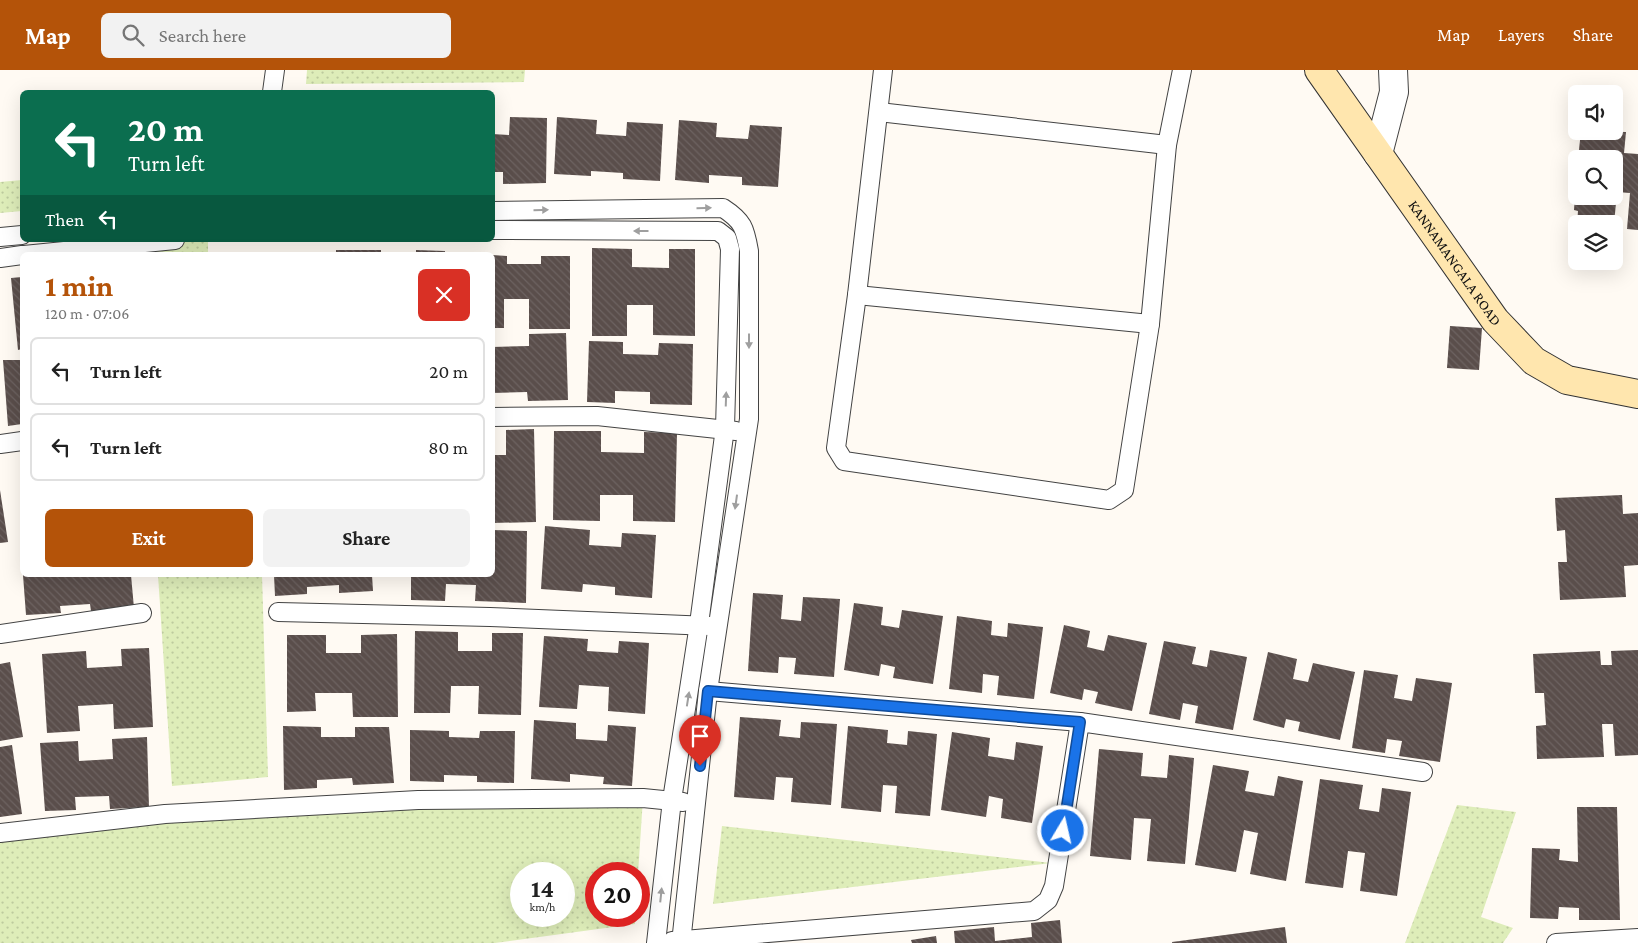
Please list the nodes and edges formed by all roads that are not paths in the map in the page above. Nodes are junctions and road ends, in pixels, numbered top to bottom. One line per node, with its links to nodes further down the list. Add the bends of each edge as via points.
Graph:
1 (275, 70): 6 (lane)
2 (883, 70): 7 (lane)
3 (1182, 70): 8 (lane)
4 (1319, 70): 9 (main road, KANNAMANGALA ROAD)
5 (1393, 70): 9 (street, via 1394,92)
6 (272, 90)
7 (878, 112): 8 (lane); 18 (lane)
8 (1167, 145): 19 (lane)
9 (1378, 154): 20 (main road, KANNAMANGALA ROAD, via 1495,320 1534,361 1567,380)
10 (495, 211): 23 (lane, one-way to 23, via 723,208 738,218 746,232 749,251 749,419)
11 (495, 230): 22 (lane, one-way to 11, via 730,249 727,238 718,231)
12 (20, 235): 13 (lane)
13 (0, 237)
14 (155, 242): 15 (lane)
15 (53, 252)
16 (20, 255): 17 (lane)
17 (0, 258)
18 (857, 295): 19 (lane); 19 (lane, via 836,448 844,462 1108,500 1124,490)
19 (1150, 324)
20 (1638, 394)
21 (495, 417): 22 (lane, via 597,416)
22 (725, 428): 23 (lane); 28 (lane)
23 (746, 434): 29 (lane, one-way to 29)
24 (20, 441): 25 (lane)
25 (0, 444)
26 (278, 612): 28 (lane)
27 (142, 614): 30 (lane)
28 (699, 624): 29 (lane); 34 (lane, one-way to 28)
29 (718, 628): 31 (lane)
30 (0, 634)
31 (708, 691): 32 (lane); 35 (lane)
32 (1080, 722): 33 (lane); 38 (lane, via 1054,886 1048,900 1034,910)
33 (1423, 772)
34 (672, 800): 35 (lane); 36 (lane, via 418,800 165,814); 39 (lane, one-way to 34)
35 (696, 804): 38 (lane)
36 (0, 833)
37 (1638, 938): 41 (lane)
38 (681, 941): 40 (lane)
39 (656, 943)
40 (660, 943)
41 (1556, 943)

